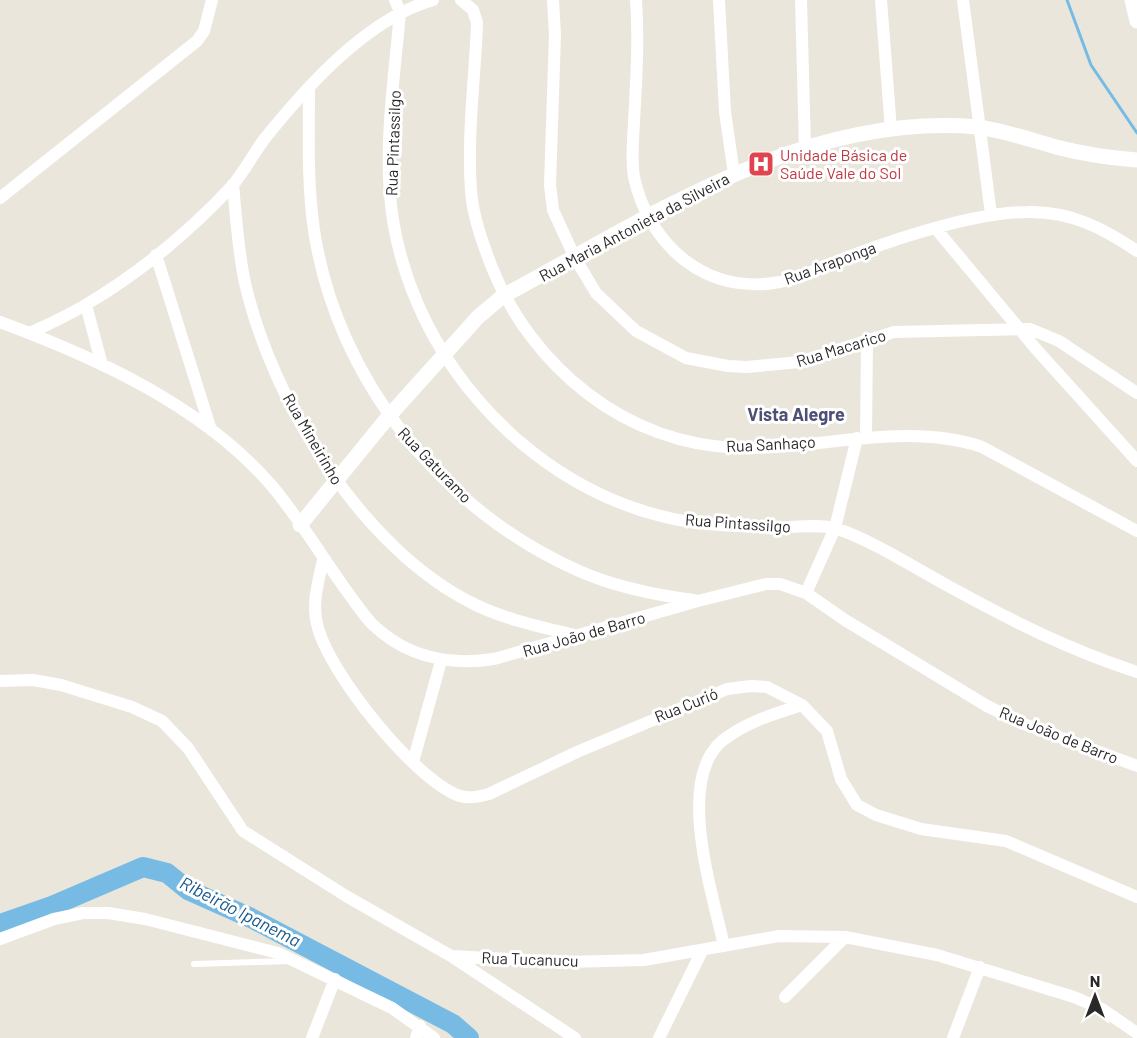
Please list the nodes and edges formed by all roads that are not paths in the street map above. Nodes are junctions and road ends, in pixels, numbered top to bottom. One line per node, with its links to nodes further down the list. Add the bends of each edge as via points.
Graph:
1 (212, 0): 20 (street, via 204,31 196,41)
2 (433, 0): 11 (street)
3 (461, 0): 27 (street, Rua Sanhaço, via 473,10 477,23 471,191 481,239)
4 (553, 0): 26 (street, Rua Macarico, via 550,197)
5 (636, 0): 22 (street, Rua Araponga, via 633,157)
6 (720, 0): 18 (street, via 725,112)
7 (801, 0): 16 (street)
8 (881, 0): 15 (street)
9 (963, 0): 14 (street)
10 (1132, 0): 12 (street)
11 (397, 6): 13 (street); 35 (street, Rua Pintassilgo, via 390,195 397,239 411,286)
12 (1137, 21)
13 (309, 88): 19 (street, via 266,136); 38 (street, Rua Gaturamo, via 311,202 319,255 355,360)
14 (978, 128): 15 (street, Rua Maria Antonieta da Silveira); 17 (street, Rua Maria Antonieta da Silveira, via 1085,154); 21 (street)
15 (891, 130): 16 (street, Rua Maria Antonieta da Silveira)
16 (805, 147): 18 (street, Rua Maria Antonieta da Silveira)
17 (1137, 160)
18 (734, 174): 22 (street, Rua Maria Antonieta da Silveira)
19 (233, 184): 25 (street); 42 (street, Rua Mineirinho, via 242,266 263,341 288,397)
20 (0, 198)
21 (991, 214): 23 (street, Rua Araponga); 24 (street, Rua Araponga, via 1029,212 1081,219)
22 (647, 219): 23 (street, Rua Araponga, via 690,264 710,276 755,284 803,275 889,242); 26 (street, Rua Maria Antonieta da Silveira)
23 (937, 230): 30 (street)
24 (1137, 251)
25 (156, 255): 28 (street); 39 (street)
26 (574, 258): 27 (street, Rua Maria Antonieta da Silveira); 32 (street, Rua Macarico, via 596,293 622,320 653,342 686,358 728,366 785,365)
27 (503, 296): 35 (street, Rua Maria Antonieta da Silveira, via 478,317); 40 (street, Rua Sanhaço, via 539,349 565,377 635,424 691,441 739,448)
28 (86, 305): 31 (street); 36 (street)
29 (0, 322): 31 (street, Rua João de Barro)
30 (1018, 328): 32 (street, Rua Macarico, via 906,330); 33 (street, Rua Macarico, via 1039,331); 34 (street)
31 (30, 333): 36 (street, Rua João de Barro)
32 (867, 339): 40 (street)
33 (1059, 341): 34 (street); 37 (street, Rua Macarico)
34 (1036, 349): 41 (street)
35 (444, 356): 38 (street, Rua Maria Antonieta da Silveira); 44 (street, Rua Pintassilgo, via 510,433 546,462 601,494 638,509 688,521)
36 (102, 365): 39 (street, Rua João de Barro, via 151,390)
37 (1137, 393)
38 (388, 416): 42 (street, Rua Maria Antonieta da Silveira); 48 (street, Rua Gaturamo, via 440,473 498,524 525,542 597,578 649,593)
39 (211, 430): 43 (street, Rua João de Barro, via 262,475)
40 (862, 437): 44 (street); 45 (street, Rua Sanhaço, via 947,439 982,447)
41 (1137, 461)
42 (336, 482): 43 (street, Rua Maria Antonieta da Silveira); 49 (street, Rua Mineirinho, via 409,559 472,603)
43 (300, 525): 46 (street, Rua João de Barro)
44 (835, 528): 47 (street); 51 (street, Rua Pintassilgo, via 1049,640)
45 (1137, 531)
46 (323, 560): 50 (street, Rua João de Barro, via 380,632 402,647); 54 (street, Rua Curió, via 315,602 321,639 352,690)
47 (806, 593): 48 (street, Rua João de Barro, via 766,584); 55 (street, Rua João de Barro, via 987,706)
48 (698, 601): 49 (street, Rua João de Barro)
49 (579, 636): 50 (street, Rua João de Barro, via 494,659)
50 (441, 661): 54 (street)
51 (1137, 672)
52 (0, 681): 61 (street, Rua Tucanucu, via 33,680 69,687 162,721 188,748 243,831)
53 (802, 705): 54 (street, Rua Curió, via 767,687 727,688 476,797 458,795); 56 (street, Rua Curió, via 827,731 841,779 857,805 921,829 1006,841); 59 (street, via 759,719 720,743 708,758 701,777 701,833)
54 (412, 762)
55 (1137, 766)
56 (1137, 897)
57 (845, 937): 59 (street, Rua Tucanucu, via 779,936); 64 (street, Rua Tucanucu); 66 (street)
58 (0, 939): 62 (street, via 70,915 108,913 271,951)
59 (724, 946): 60 (street, Rua Tucanucu)
60 (702, 951): 61 (street, Rua Tucanucu, via 611,961); 72 (street)
61 (451, 956): 71 (street)
62 (290, 961): 63 (lane); 65 (street)
63 (194, 964)
64 (980, 967): 68 (street, Rua Tucanucu, via 1088,1002); 73 (street)
65 (335, 978): 67 (street, via 392,1008); 69 (street)
66 (785, 997)
67 (418, 1032): 70 (street)
68 (1137, 1033)
69 (312, 1038)
70 (434, 1038)
71 (575, 1038)
72 (659, 1038)
73 (953, 1038)

